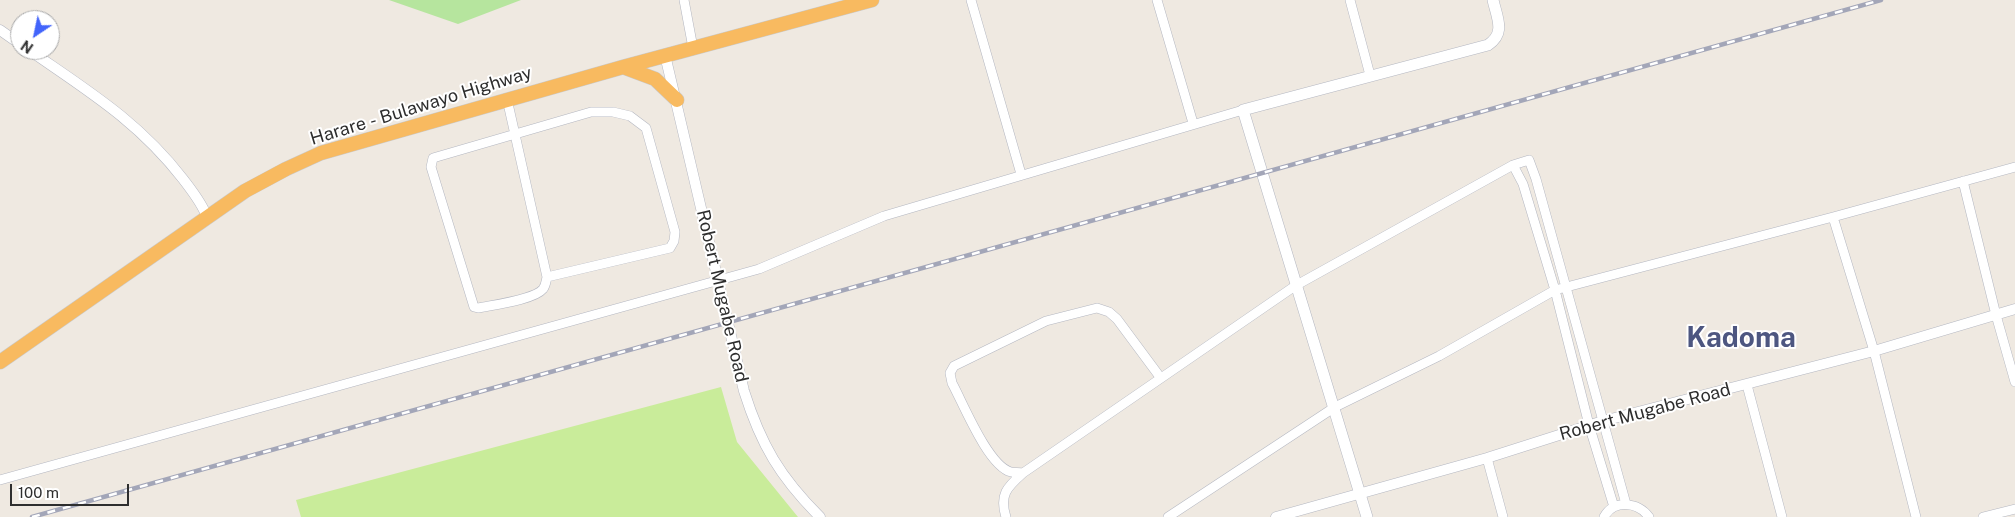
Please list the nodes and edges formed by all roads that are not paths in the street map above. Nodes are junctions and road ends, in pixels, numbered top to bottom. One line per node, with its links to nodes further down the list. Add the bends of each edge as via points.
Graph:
1 (684, 0): 7 (street)
2 (872, 0): 7 (highway, Harare - Bulawayo Highway)
3 (971, 0): 19 (street)
4 (1157, 0): 15 (street)
5 (1350, 0): 11 (street)
6 (1493, 0): 11 (main road, via 1500,30 1497,39 1488,45)
7 (693, 48): 8 (highway, Harare - Bulawayo Highway)
8 (665, 55): 10 (highway, Harare - Bulawayo Highway); 13 (street, Robert Mugabe Road)
9 (44, 60): 21 (street, via 116,110 144,134 168,160)
10 (623, 67): 12 (highway, Harare - Bulawayo Highway); 13 (highway, via 655,79)
11 (1370, 75): 14 (main road)
12 (507, 99): 16 (street); 21 (highway, Harare - Bulawayo Highway, via 322,153 286,169)
13 (677, 100): 24 (street, Robert Mugabe Road)
14 (1243, 110): 15 (street); 25 (main road)
15 (1193, 123): 19 (street)
16 (516, 133): 23 (street); 23 (street, via 433,158 431,167 474,307 504,303 538,292); 23 (street, via 591,112 630,116 646,128 675,232 670,248)
17 (1513, 165): 25 (street); 26 (street, via 1528,160); 27 (street, via 1523,184)
18 (2015, 167): 20 (street)
19 (1021, 174): 24 (street, via 884,216 759,269)
20 (1964, 181): 22 (street); 29 (street)
21 (207, 217): 31 (highway, Harare - Bulawayo Highway)
22 (1833, 218): 26 (street); 30 (street)
23 (547, 277)
24 (719, 278): 40 (street); 45 (street, Robert Mugabe Road, via 752,417 766,450 785,480)
25 (1296, 286): 32 (street); 35 (main road)
26 (1565, 287): 27 (street); 36 (street)
27 (1554, 290): 35 (street, via 1439,356); 37 (street)
28 (2015, 309): 29 (street, Robert Mugabe Road)
29 (1996, 315): 30 (street, Robert Mugabe Road); 33 (street)
30 (1874, 351): 34 (street, Robert Mugabe Road); 54 (street)
31 (0, 362)
32 (1160, 377): 39 (street); 39 (street, via 1117,319 1097,308 1032,326 954,366 950,372 952,383 987,450 1000,466 1010,472)
33 (2015, 382)
34 (1746, 385): 36 (street, Robert Mugabe Road); 53 (street)
35 (1335, 407): 41 (main road); 47 (street)
36 (1603, 421): 37 (street, Robert Mugabe Road); 42 (street)
37 (1589, 425): 38 (street, Robert Mugabe Road); 43 (street)
38 (1487, 458): 41 (street, Robert Mugabe Road); 50 (street)
39 (1022, 473): 46 (street, via 1002,496)
40 (0, 480)
41 (1360, 494): 48 (street, Robert Mugabe Road); 49 (main road)
42 (1626, 504): 43 (street); 52 (street, via 1636,506)
43 (1614, 507): 51 (street)
44 (2015, 509): 55 (street)
45 (820, 517)
46 (1006, 517)
47 (1168, 517)
48 (1276, 517)
49 (1367, 517)
50 (1503, 517)
51 (1604, 517)
52 (1649, 517)
53 (1782, 517)
54 (1916, 517)
55 (1983, 517)

